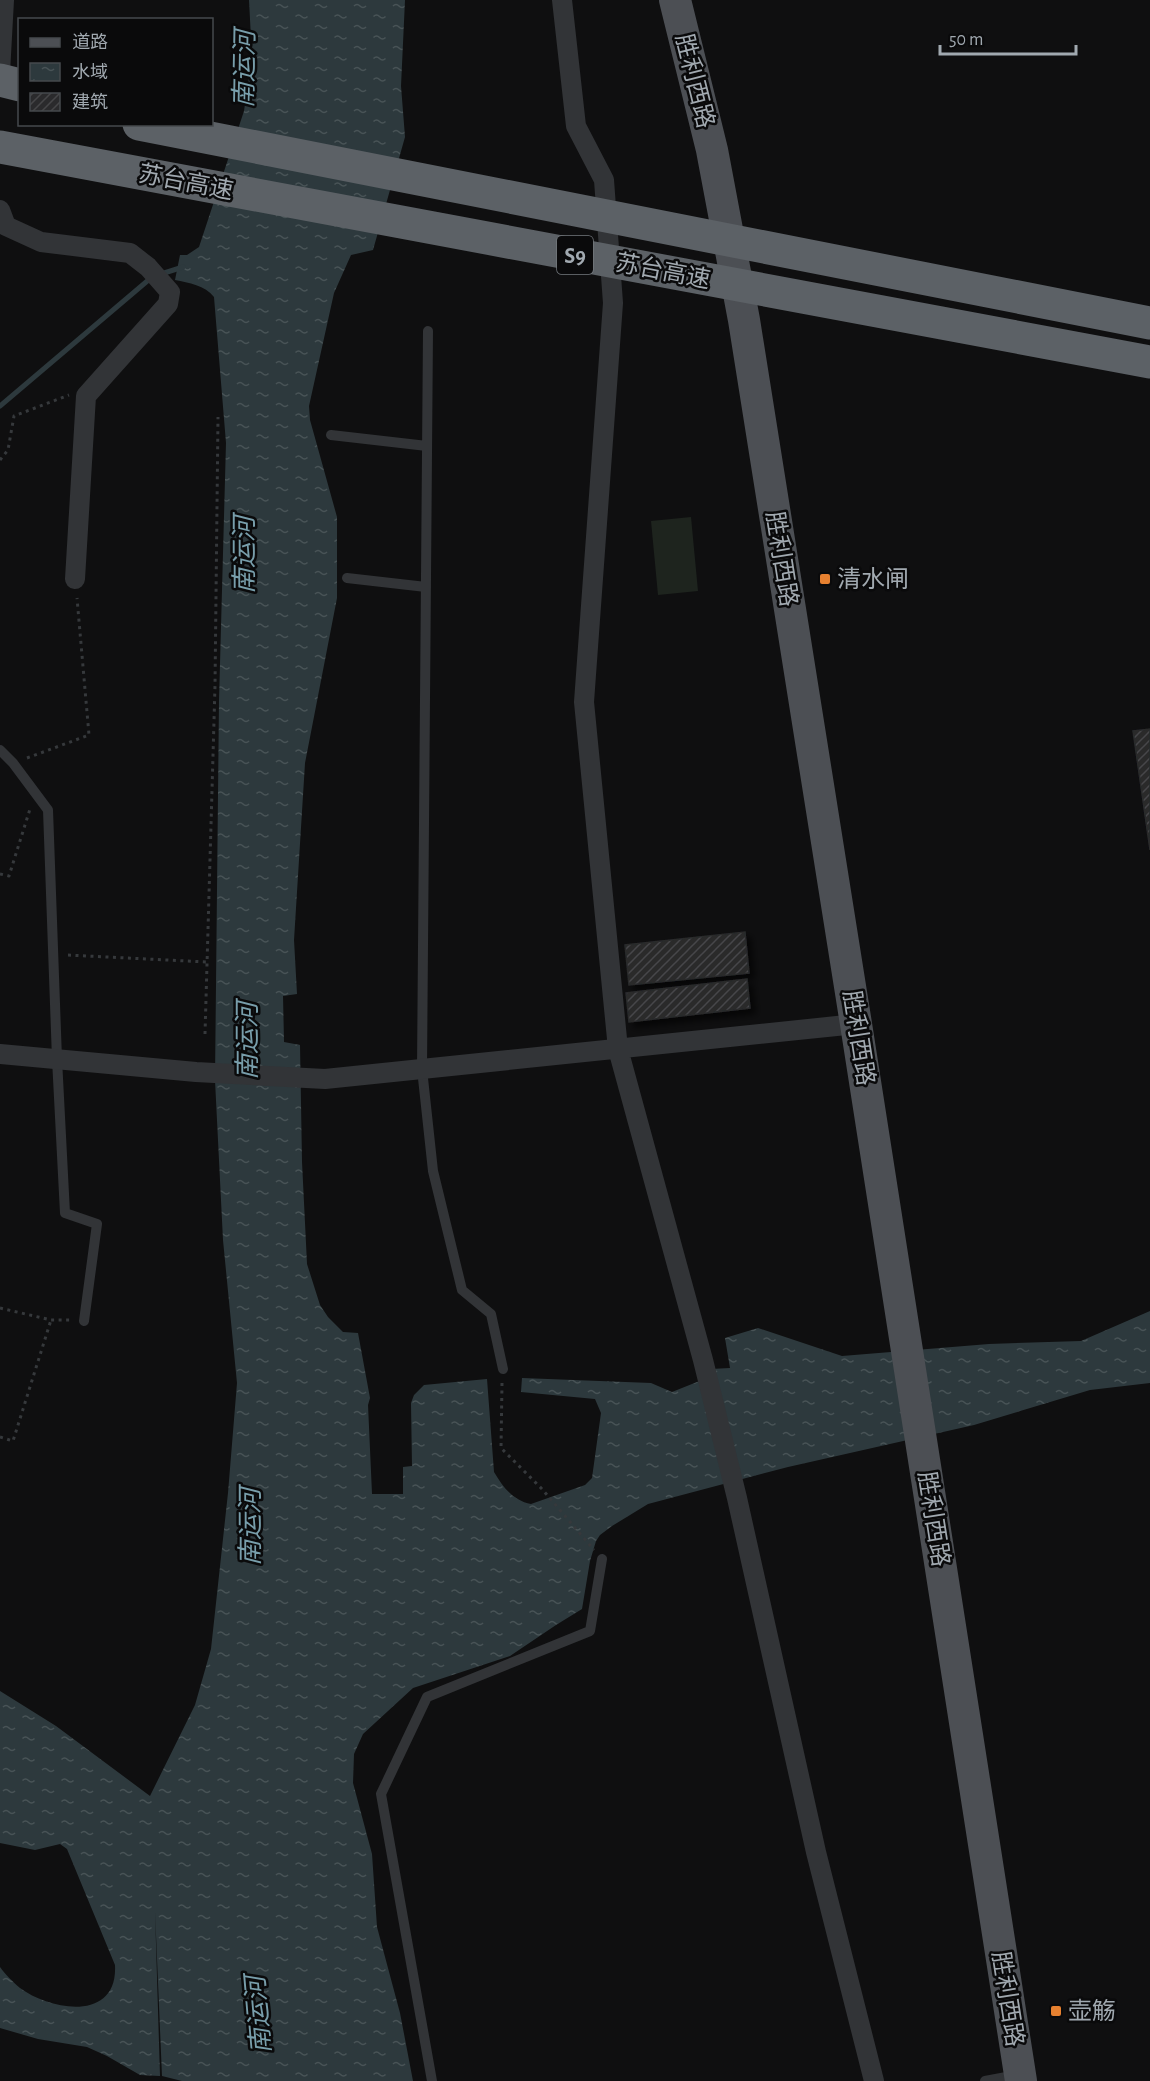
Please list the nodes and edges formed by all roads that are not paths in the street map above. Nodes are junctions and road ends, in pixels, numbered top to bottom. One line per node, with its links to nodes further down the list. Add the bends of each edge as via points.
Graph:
1 (4, 0): 5 (street)
2 (562, 0): 25 (street, via 576,126 604,180 613,303 584,702)
3 (654, 0): 24 (main road, 胜利西路, via 692,157 724,326)
4 (675, 0): 24 (main road, 胜利西路, via 712,150 744,320)
5 (0, 73)
6 (0, 80): 7 (highway)
7 (18, 84)
8 (0, 97): 9 (highway)
9 (18, 101)
10 (149, 126): 12 (highway, 苏台高速 / S9, bridge)
11 (175, 126): 12 (highway, bridge)
12 (247, 146): 15 (highway, 苏台高速 / S9, bridge)
13 (0, 147): 17 (highway, 苏台高速 / S9, bridge)
14 (0, 210): 21 (street, via 6,226 41,242 130,253 170,292 168,304 86,396)
15 (1150, 322)
16 (428, 331): 19 (lane)
17 (1150, 362)
18 (331, 435): 19 (lane)
19 (427, 446): 22 (lane)
20 (347, 578): 22 (lane)
21 (75, 579)
22 (426, 587): 28 (lane)
23 (0, 750): 27 (lane, via 48,810)
24 (846, 1026): 25 (street); 32 (main road, 胜利西路, via 913,1449)
25 (618, 1049): 28 (street); 34 (street, via 703,1360 816,1852)
26 (0, 1054): 27 (street)
27 (57, 1059): 28 (street, via 325,1079); 29 (lane, via 65,1214 97,1224)
28 (422, 1069): 30 (lane, via 433,1171 462,1290 491,1314)
29 (84, 1321)
30 (503, 1369)
31 (602, 1559): 33 (lane, via 590,1631 428,1697 381,1794)
32 (1005, 2079)
33 (432, 2081)
34 (874, 2081)

